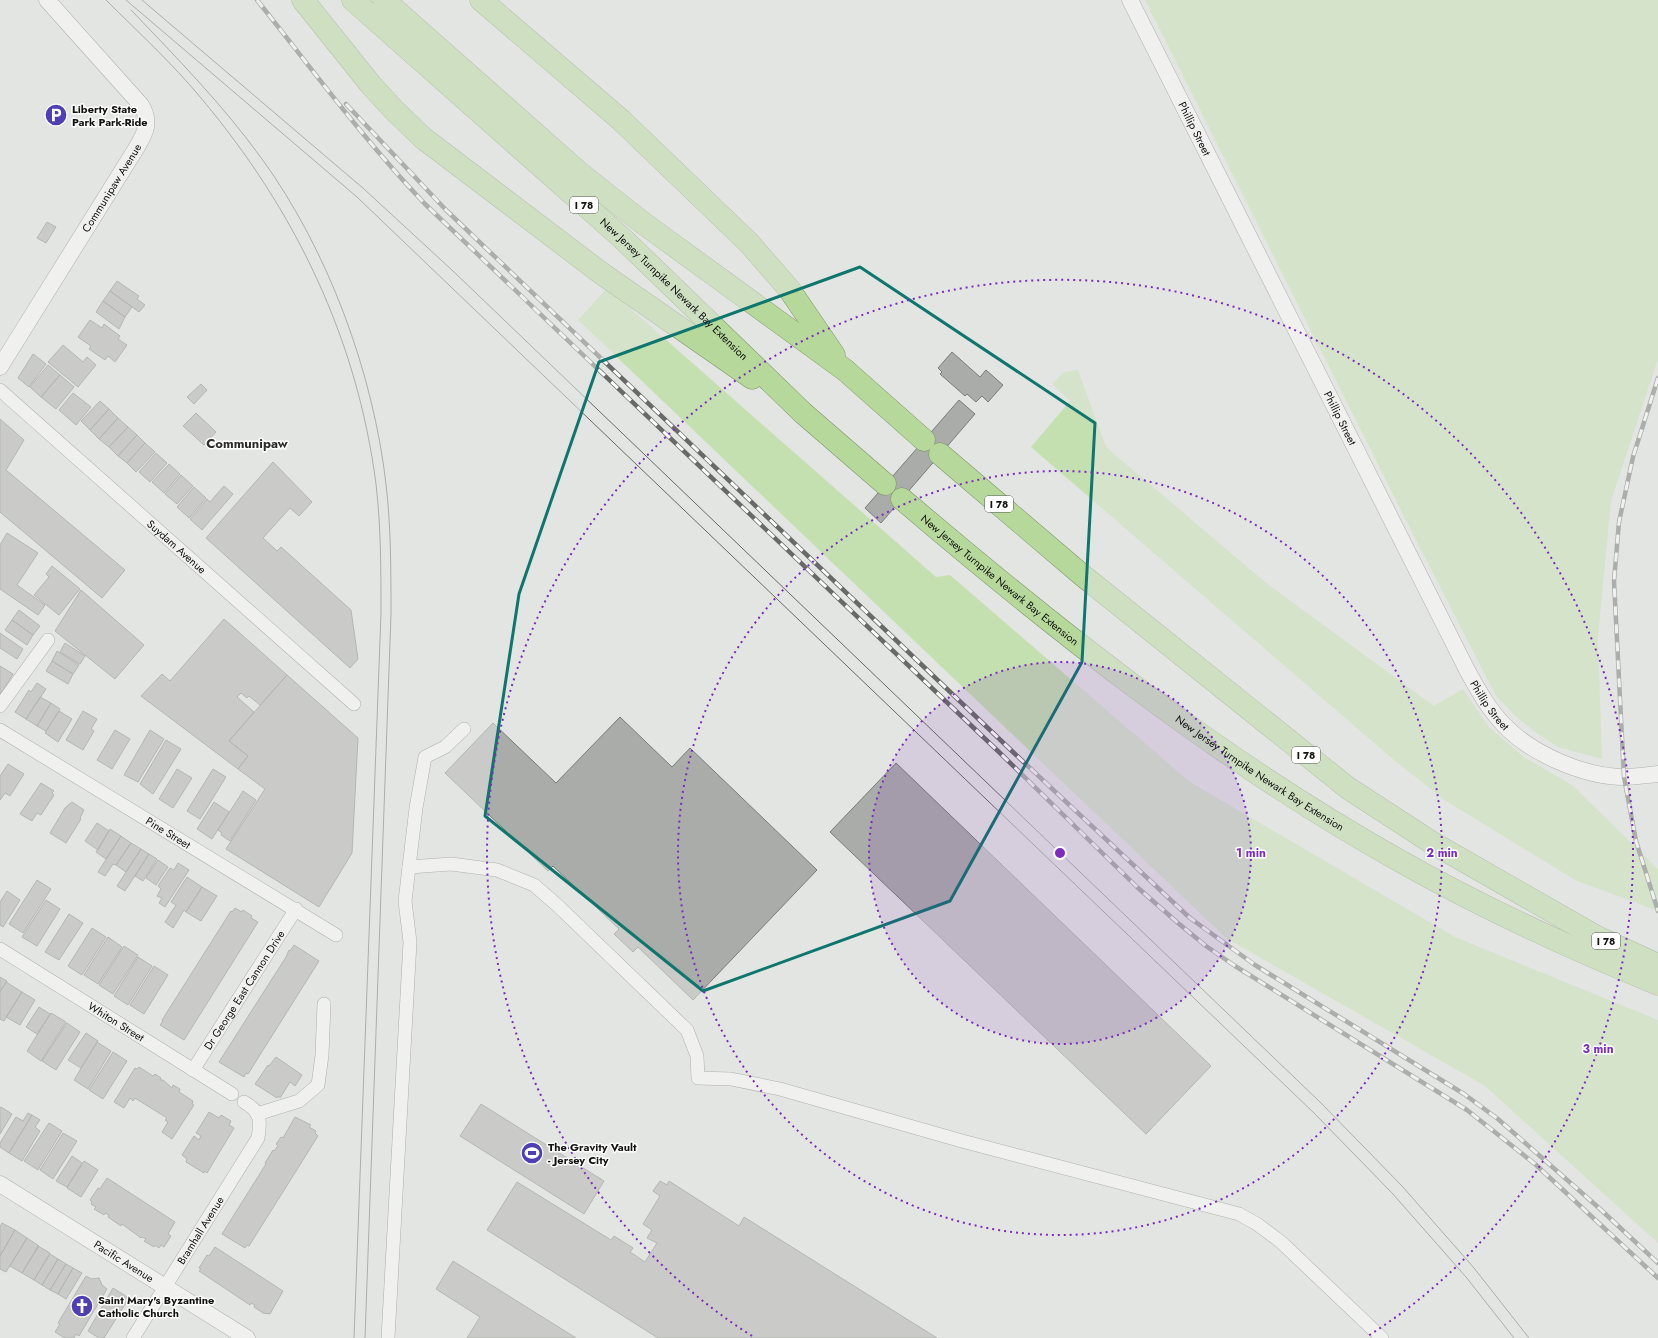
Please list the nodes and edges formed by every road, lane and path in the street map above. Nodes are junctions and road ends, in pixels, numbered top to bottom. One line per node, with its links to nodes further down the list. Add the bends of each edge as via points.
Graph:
1 (48, 0): 7 (street, Communipaw Avenue, via 141,105 147,117 147,125 137,148)
2 (303, 0): 10 (highway, via 372,85 423,138 608,277)
3 (384, 0): 8 (highway, I 78, via 597,187)
4 (481, 0): 8 (highway, via 622,120 749,243 789,289)
5 (1130, 0): 20 (street, Phillip Street, via 1480,692 1492,711 1505,726 1539,752 1578,768 1609,776)
6 (356, 2): 10 (highway, New Jersey Turnpike Newark Bay Extension / I 78, via 622,238)
7 (0, 367)
8 (845, 370): 11 (highway, I 78)
9 (0, 390): 16 (street, Suydam Avenue)
10 (803, 413): 13 (highway, New Jersey Turnpike Newark Bay Extension / I 78)
11 (924, 440)
12 (940, 454): 23 (highway, I 78, via 1082,575 1320,767 1400,823 1493,877)
13 (885, 484)
14 (902, 499): 25 (highway, New Jersey Turnpike Newark Bay Extension / I 78, via 1048,620 1244,764 1399,861 1483,905)
15 (48, 640): 17 (street)
16 (354, 704)
17 (0, 706)
18 (464, 729): 21 (street, via 445,747 425,757)
19 (0, 730): 22 (street, Pine Street)
20 (1658, 774)
21 (409, 867): 40 (street, via 405,901 410,942); 41 (street, via 451,864 497,870 534,885 687,1030 697,1056 698,1078 731,1079 780,1089 962,1141 1239,1214 1281,1242)
22 (296, 909): 24 (street, Pine Street); 32 (street, Dr George East Cannon Drive)
23 (1565, 912): 27 (highway); 28 (highway, I 78, via 1597,937)
24 (336, 934)
25 (1569, 944): 29 (highway, New Jersey Turnpike Newark Bay Extension / I 78); 30 (highway)
26 (0, 949): 32 (street, Whiton Street)
27 (1658, 949)
28 (1658, 965)
29 (1658, 984)
30 (1658, 994)
31 (324, 1004): 35 (street, via 318,1085 299,1101)
32 (193, 1070): 33 (street, Whiton Street)
33 (232, 1094)
34 (244, 1102): 35 (street, via 254,1107)
35 (259, 1117): 37 (street, Bramhall Avenue, via 258,1138)
36 (0, 1184): 37 (street, Pacific Avenue)
37 (164, 1286): 38 (street, Bramhall Avenue); 39 (street, Pacific Avenue)
38 (133, 1338)
39 (247, 1338)
40 (388, 1338)
41 (1382, 1338)

